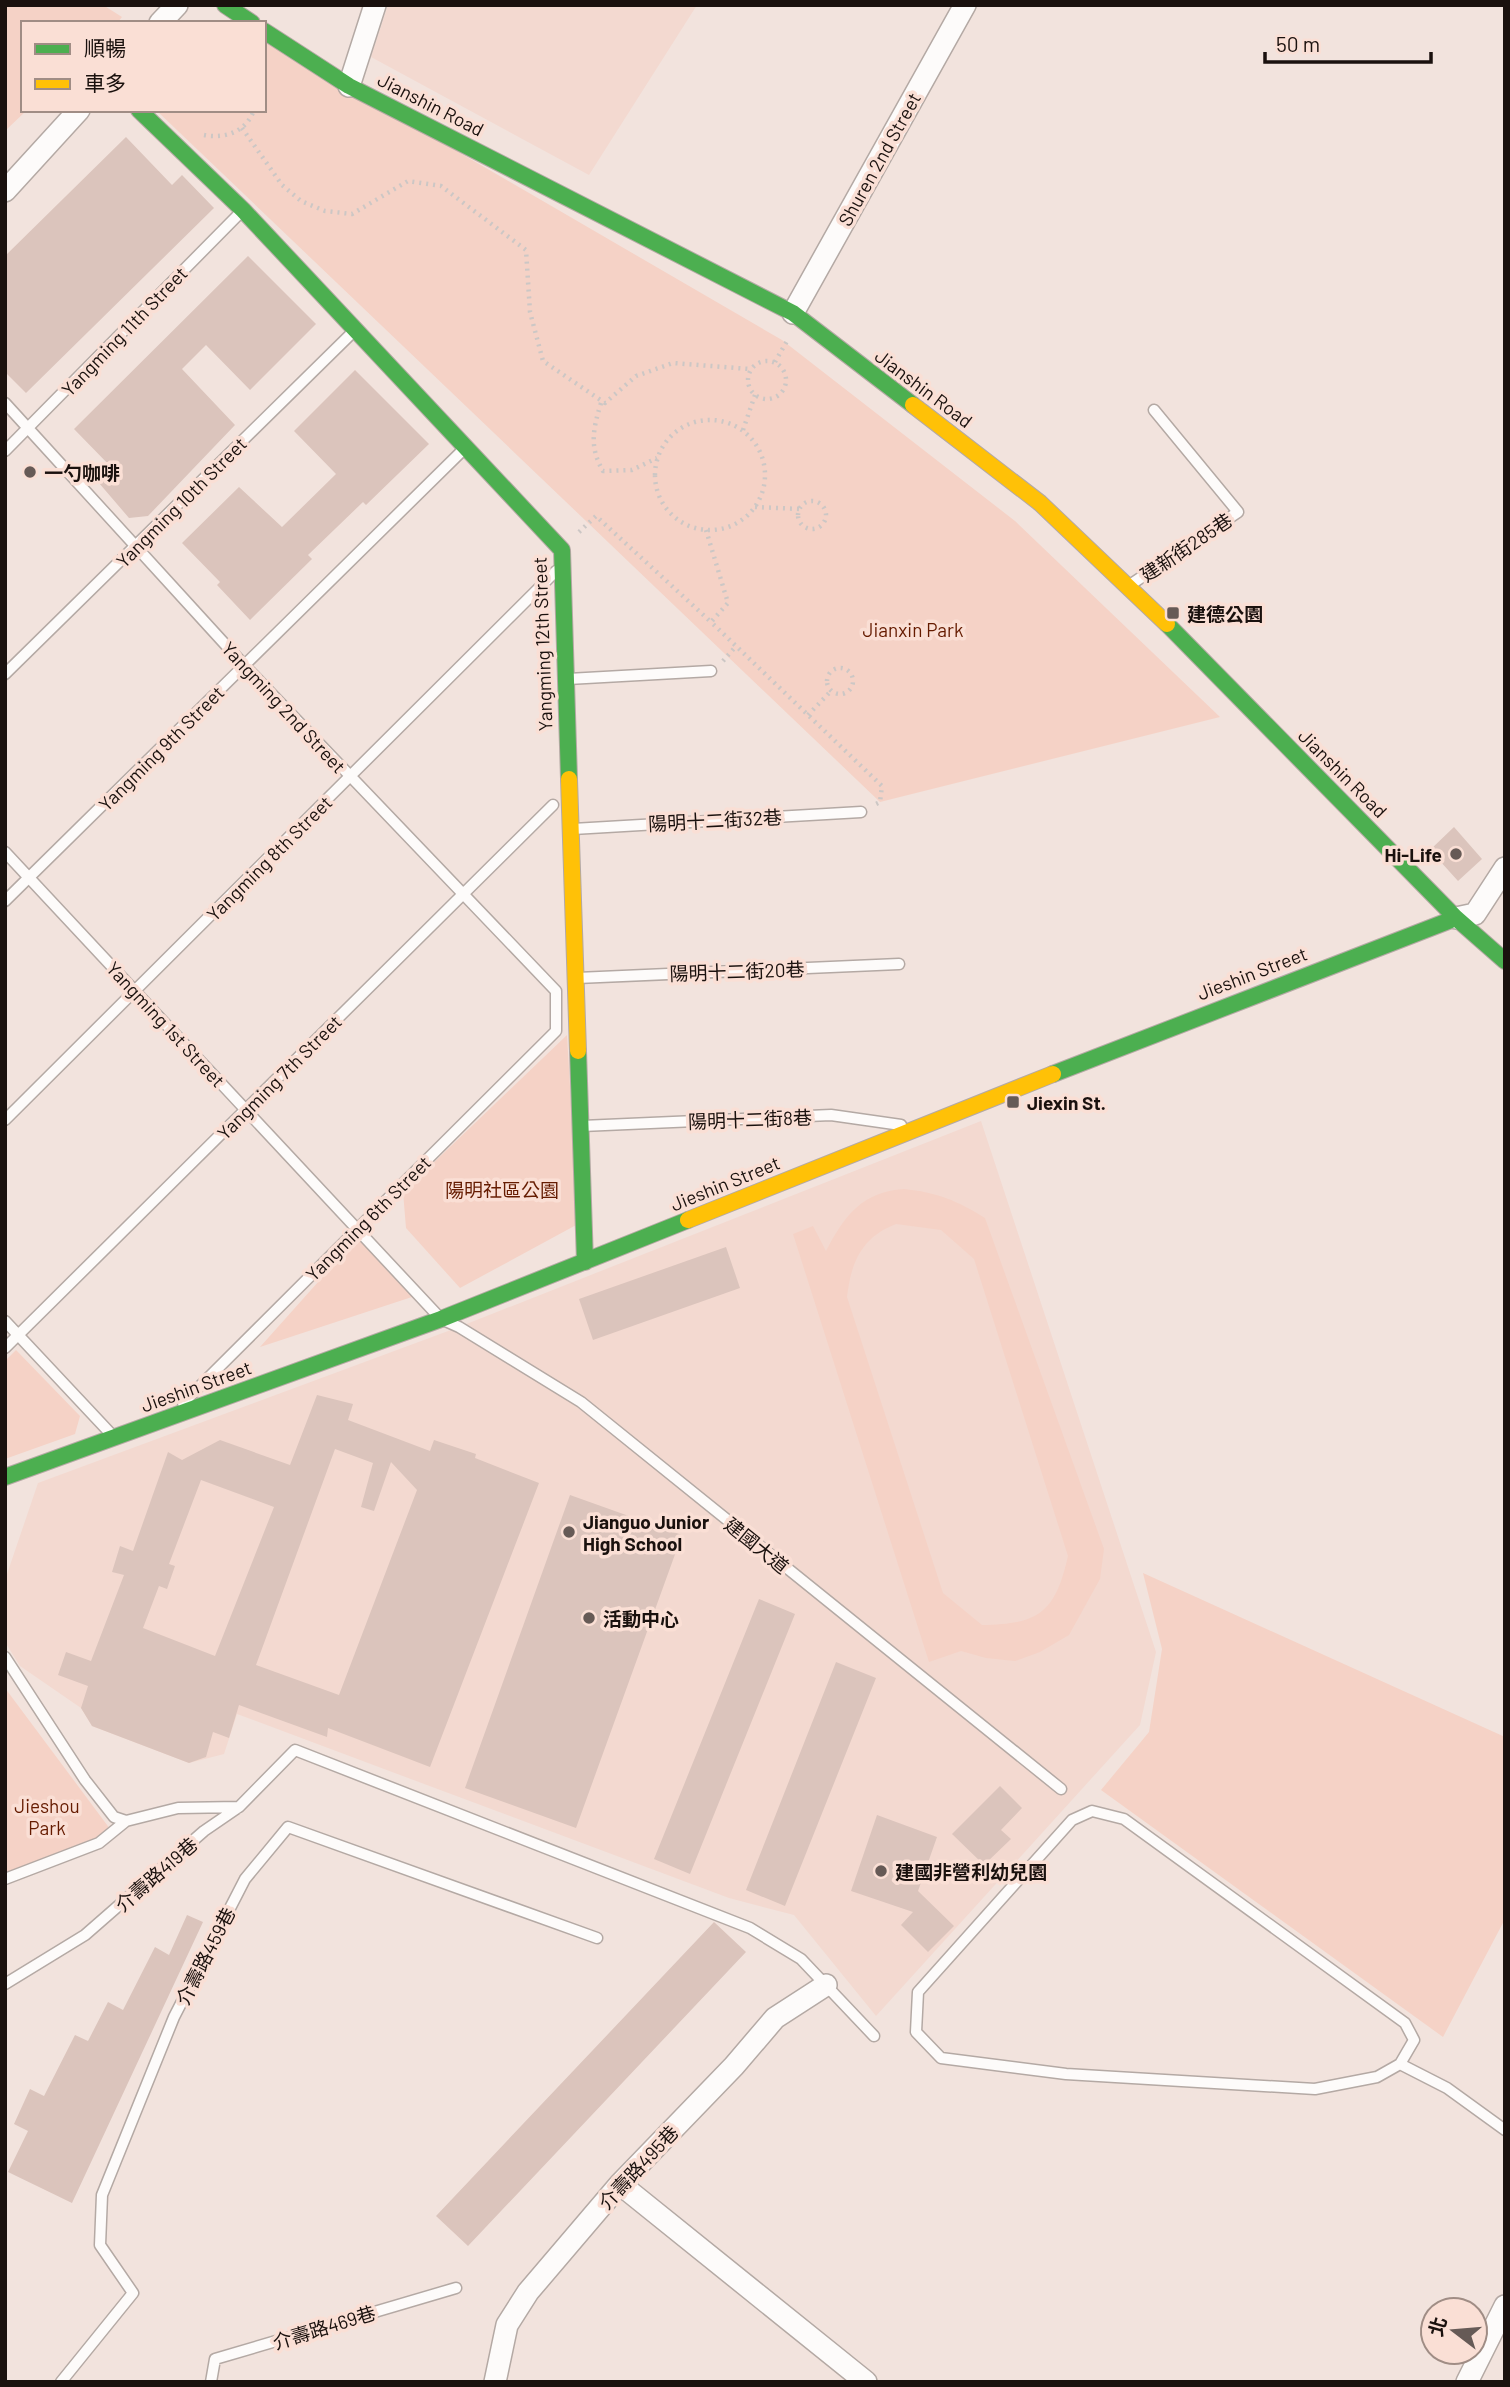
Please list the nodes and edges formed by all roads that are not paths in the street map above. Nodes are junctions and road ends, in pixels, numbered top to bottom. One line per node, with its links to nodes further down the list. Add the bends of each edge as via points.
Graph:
1 (177, 5): 5 (street)
2 (225, 5): 6 (street)
3 (375, 5): 8 (street)
4 (965, 5): 13 (street, Shuren 2nd Street)
5 (162, 21)
6 (249, 21)
7 (266, 32): 8 (street, Jianshin Road)
8 (349, 86): 13 (street, Jianshin Road)
9 (77, 112): 11 (street)
10 (141, 112): 12 (street, Yangming 12th Street)
11 (5, 191)
12 (243, 210): 14 (street, Yangming 12th Street); 17 (lane, Yangming 11th Street)
13 (793, 313): 22 (street, Jianshin Road, via 1040,503)
14 (356, 329): 18 (street, Yangming 12th Street); 20 (lane, Yangming 10th Street)
15 (5, 403): 17 (lane, Yangming 2nd Street)
16 (1154, 410): 22 (lane, 建新街285巷, via 1238,512)
17 (30, 428): 19 (lane, Yangming 11th Street); 20 (lane, Yangming 2nd Street)
18 (466, 447): 21 (street, Yangming 12th Street); 23 (lane, Yangming 9th Street)
19 (5, 452)
20 (137, 546): 23 (lane, Yangming 2nd Street); 25 (lane, Yangming 10th Street)
21 (562, 558): 26 (street, Yangming 12th Street); 27 (lane, Yangming 8th Street)
22 (1129, 586): 36 (street, Jianshin Road)
23 (244, 665): 27 (lane, Yangming 2nd Street); 33 (lane, Yangming 9th Street)
24 (711, 671): 26 (lane)
25 (5, 674)
26 (565, 679): 30 (street, Yangming 12th Street)
27 (351, 776): 34 (lane, Yangming 2nd Street); 40 (lane, Yangming 8th Street)
28 (553, 805): 34 (lane, Yangming 7th Street)
29 (861, 812): 30 (lane, 陽明十二街32巷)
30 (570, 829): 39 (street, Yangming 12th Street)
31 (5, 852): 33 (lane, Yangming 1st Street)
32 (1505, 868): 36 (street, via 1475,914)
33 (29, 877): 35 (lane, Yangming 9th Street); 40 (lane, Yangming 1st Street)
34 (464, 894): 41 (lane, Yangming 2nd Street, via 556,991); 42 (lane, Yangming 7th Street)
35 (5, 901)
36 (1456, 918): 37 (street, Jianshin Road); 45 (street, Jieshin Street)
37 (1505, 961)
38 (899, 964): 39 (lane, 陽明十二街20巷)
39 (574, 978): 44 (street, Yangming 12th Street)
40 (135, 991): 42 (lane, Yangming 1st Street); 43 (lane, Yangming 8th Street)
41 (556, 1010): 46 (lane, Yangming 6th Street, via 556,1031)
42 (246, 1110): 46 (lane, Yangming 1st Street); 50 (lane, Yangming 7th Street)
43 (5, 1120)
44 (580, 1126): 45 (lane, 陽明十二街8巷, via 831,1115); 47 (street, Yangming 12th Street)
45 (920, 1128): 47 (street, Jieshin Street)
46 (357, 1229): 48 (lane, Yangming 1st Street); 52 (lane, Yangming 6th Street)
47 (585, 1262): 48 (street, Jieshin Street)
48 (441, 1320): 52 (street, Jieshin Street); 56 (lane, 建國大道, via 581,1402)
49 (5, 1321): 50 (lane)
50 (18, 1335): 51 (lane, Yangming 7th Street); 53 (lane)
51 (5, 1348)
52 (165, 1420): 53 (street, Jieshin Street)
53 (115, 1438): 54 (street, Jieshin Street)
54 (5, 1476)
55 (5, 1657): 58 (lane, via 85,1780 114,1817)
56 (1060, 1789)
57 (239, 1807): 58 (lane, via 178,1808); 61 (lane, 介壽路419巷, via 204,1831 85,1935); 62 (lane, 介壽路419巷, via 295,1749 750,1928 801,1959)
58 (126, 1821): 59 (lane, via 99,1843)
59 (5, 1878)
60 (597, 1938): 69 (lane, 介壽路459巷, via 288,1827 245,1879 174,2017 102,2195 100,2245 133,2293)
61 (5, 1984)
62 (826, 1985): 63 (lane); 66 (street, 介壽路495巷, via 775,2018)
63 (874, 2036)
64 (1400, 2064): 64 (lane, via 1414,2040 1405,2022 1124,1819 1092,1811 1072,1820 918,1992 916,2032 941,2058 1066,2074 1315,2089 1377,2077); 65 (lane, via 1447,2088)
65 (1505, 2130)
66 (620, 2184): 71 (street, 介壽路495巷, via 528,2292 507,2325); 72 (street)
67 (456, 2288): 70 (lane, 介壽路469巷, via 215,2359)
68 (1505, 2306): 73 (street)
69 (61, 2382)
70 (211, 2382)
71 (495, 2382)
72 (866, 2382)
73 (1467, 2382)

